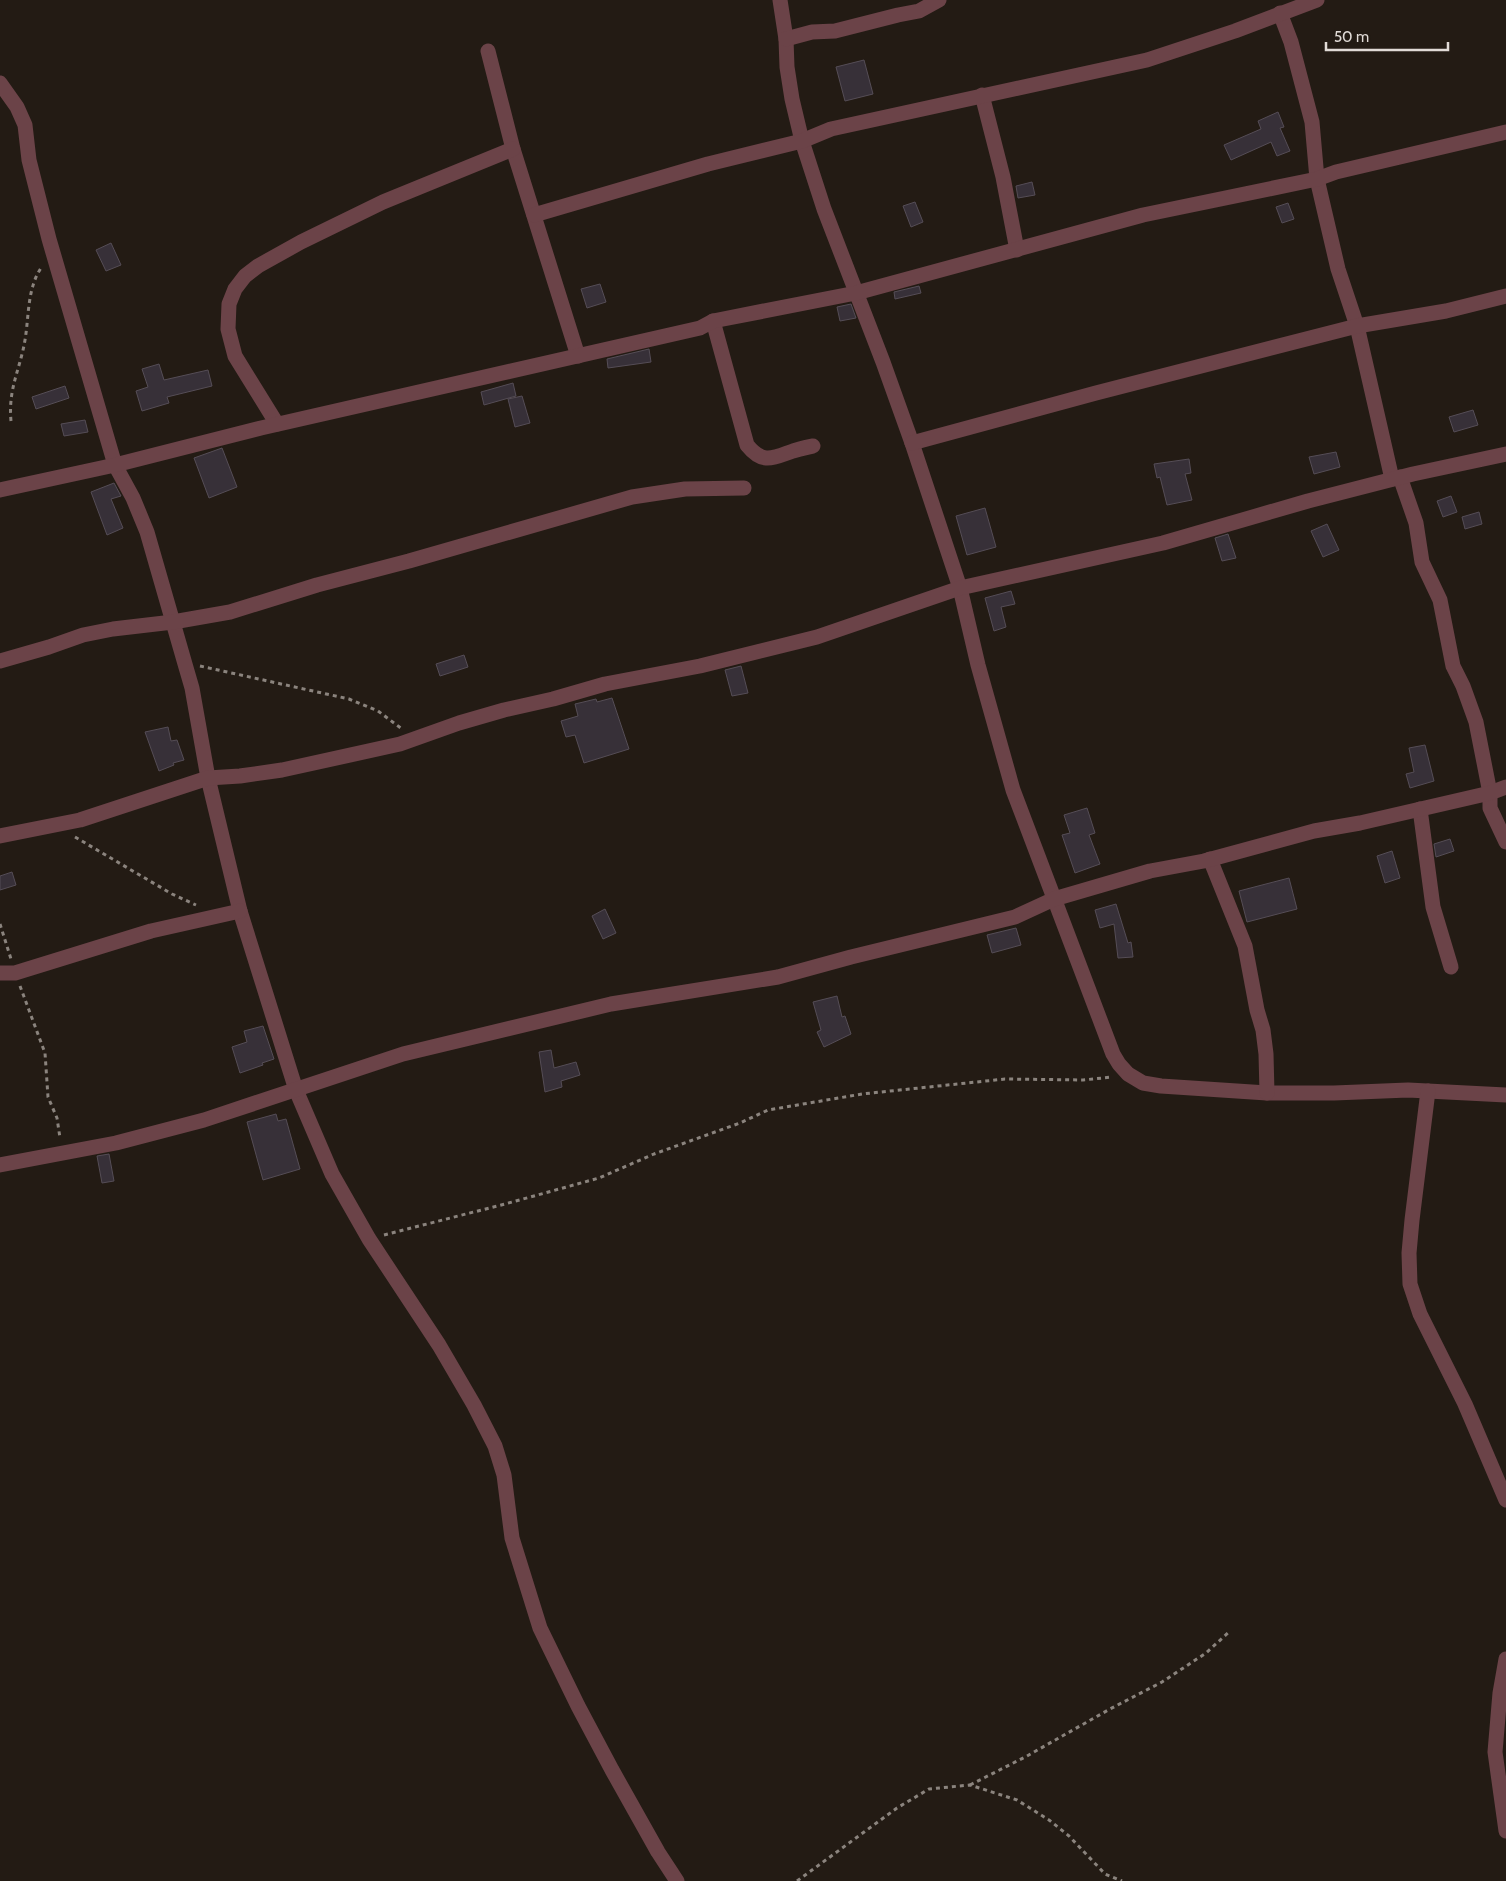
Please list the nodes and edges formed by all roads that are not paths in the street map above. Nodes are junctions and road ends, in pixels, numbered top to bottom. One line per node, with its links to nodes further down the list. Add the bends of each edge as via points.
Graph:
1 (780, 0): 5 (street)
2 (939, 0): 5 (street, via 919,11)
3 (1317, 0): 4 (street)
4 (1280, 13): 8 (street, via 1148,60); 12 (street, via 1312,122)
5 (786, 39): 10 (street, via 792,99)
6 (488, 51): 11 (street)
7 (0, 83): 24 (street, via 17,107 24,125 29,160 52,252)
8 (982, 96): 10 (street, via 831,129); 14 (street)
9 (1506, 132): 12 (street)
10 (802, 141): 13 (street, via 708,164); 15 (street)
11 (513, 149): 13 (street); 20 (street, via 383,202 301,242 245,276 229,304 228,328 235,356)
12 (1317, 179): 14 (street, via 1143,214); 18 (street, via 1338,269)
13 (534, 215): 19 (street)
14 (1018, 250): 15 (street)
15 (856, 293): 17 (street); 21 (street)
16 (1506, 296): 18 (street, via 1446,311)
17 (713, 321): 19 (street, via 700,328); 22 (street, via 747,444 753,452 767,459)
18 (1357, 326): 21 (street); 25 (street)
19 (578, 356): 20 (street)
20 (277, 424): 24 (street)
21 (912, 443): 28 (street)
22 (813, 446)
23 (1506, 454): 25 (street)
24 (115, 465): 27 (street); 29 (street, via 134,498 147,532)
25 (1396, 478): 28 (street, via 1163,543); 33 (street, via 1416,523 1422,562 1440,600 1453,666 1476,722)
26 (744, 488): 29 (street, via 685,489 632,497 230,612)
27 (0, 490)
28 (960, 588): 31 (street, via 817,637 700,666 605,684 504,710 400,744 282,770); 38 (street, via 1013,790)
29 (173, 622): 30 (street, via 83,635); 31 (street, via 192,688)
30 (0, 661)
31 (208, 778): 35 (street, via 80,820); 39 (street)
32 (1506, 787): 33 (street)
33 (1490, 793): 34 (street); 36 (street, via 1492,815)
34 (1420, 809): 37 (street, via 1314,831); 40 (street, via 1432,900)
35 (0, 836)
36 (1506, 842)
37 (1210, 859): 38 (street, via 1150,871); 44 (street, via 1244,946 1263,1030)
38 (1054, 899): 42 (street, via 981,927 778,977 611,1004 403,1054); 44 (street, via 1113,1054 1128,1074 1143,1083 1161,1086)
39 (240, 911): 41 (street, via 152,931); 42 (street)
40 (1451, 967)
41 (8, 973)
42 (296, 1090): 46 (street, via 204,1120); 50 (street, via 332,1174 369,1239 474,1405 495,1446 504,1475 512,1538 540,1628 608,1762)
43 (1428, 1091): 44 (street); 45 (street); 47 (street, via 1412,1220 1410,1284 1420,1314 1465,1404)
44 (1267, 1093)
45 (1506, 1095)
46 (0, 1166)
47 (1506, 1500)
48 (1506, 1659): 49 (street, via 1495,1752)
49 (1506, 1831)
50 (677, 1881)

